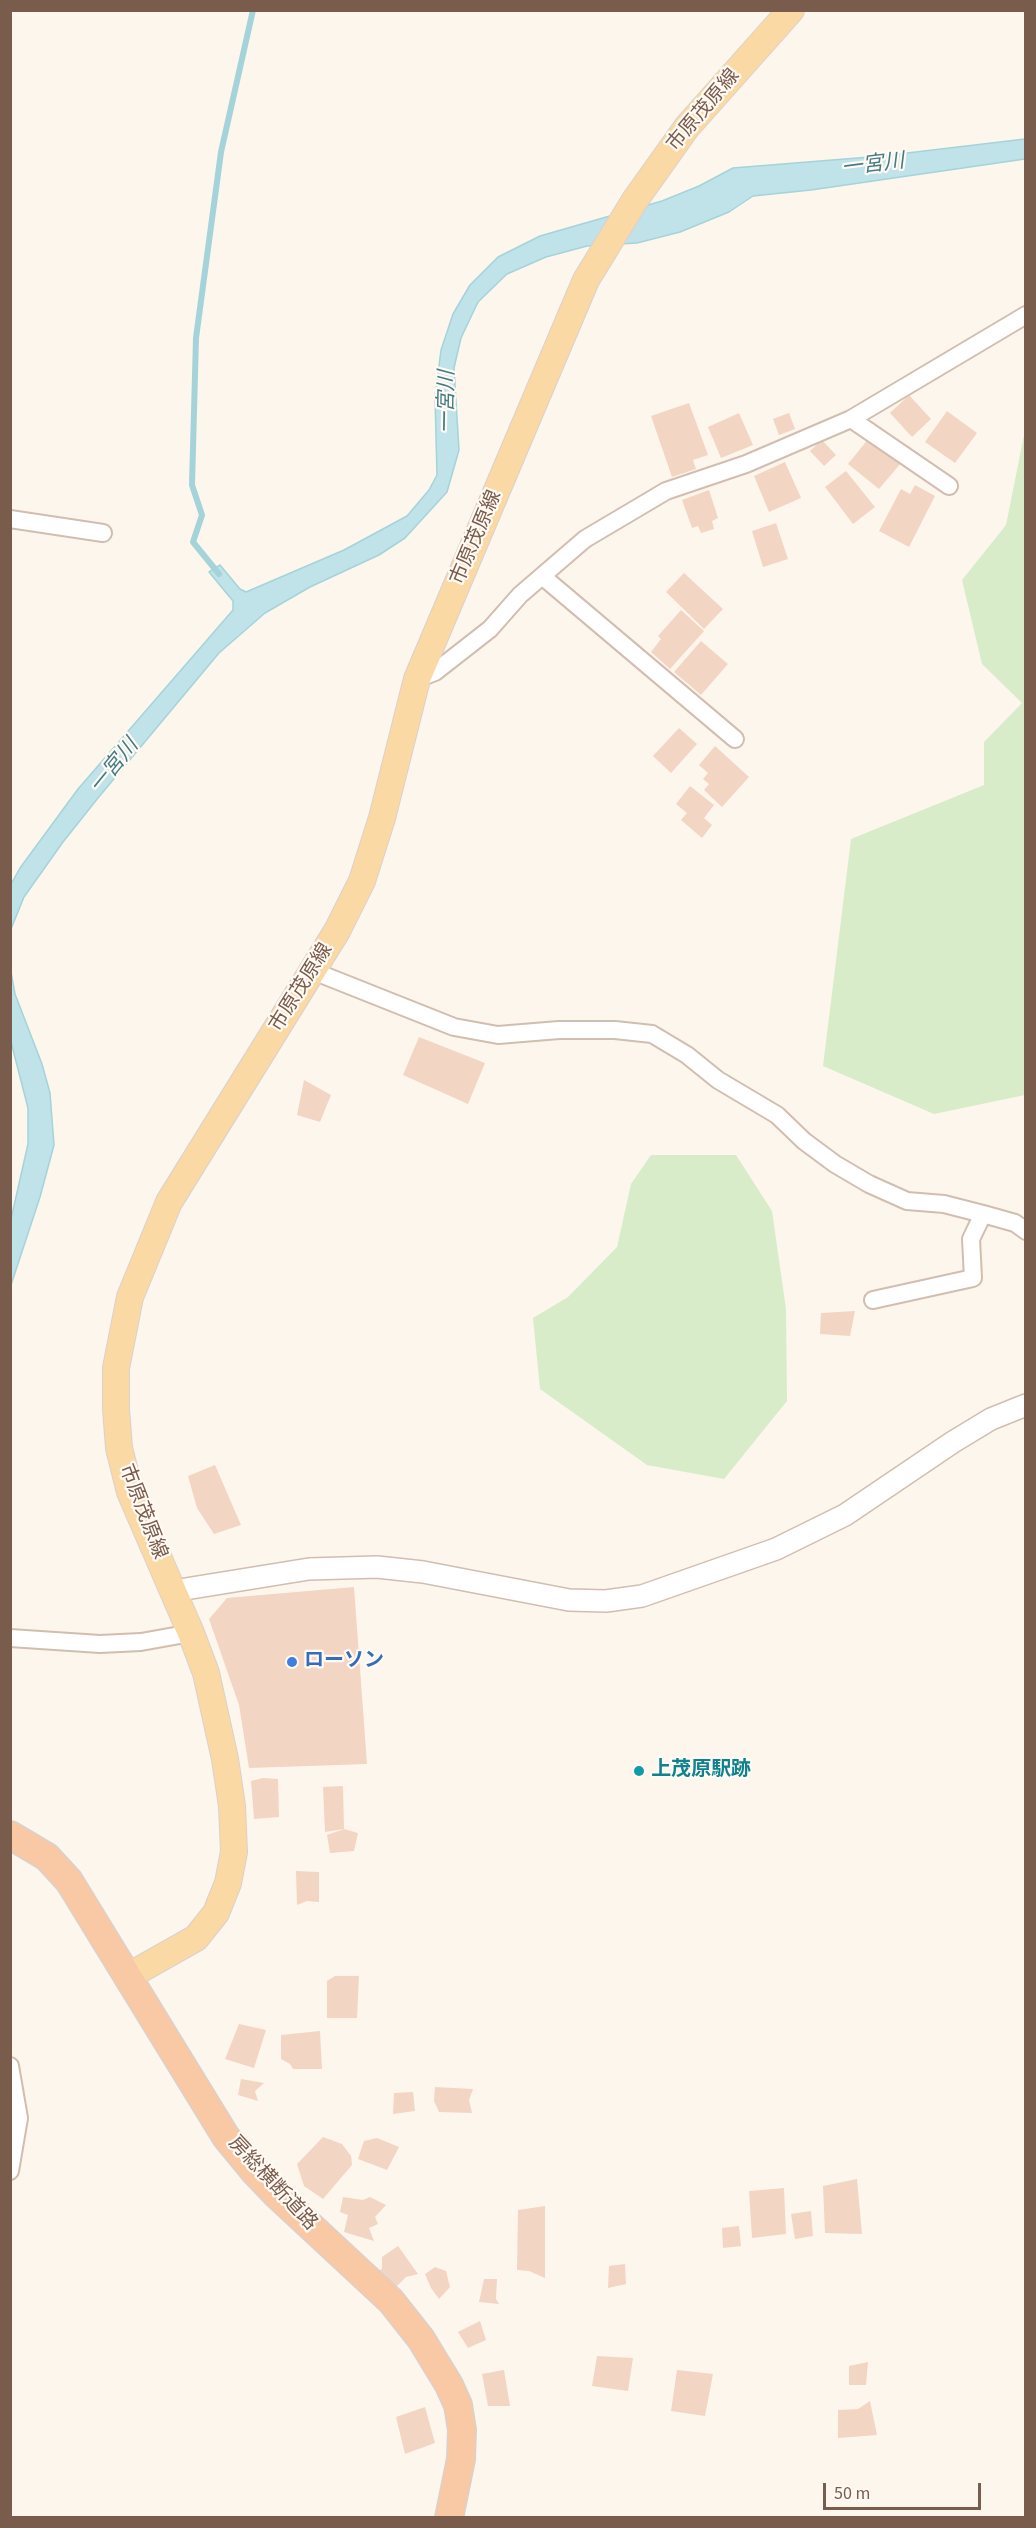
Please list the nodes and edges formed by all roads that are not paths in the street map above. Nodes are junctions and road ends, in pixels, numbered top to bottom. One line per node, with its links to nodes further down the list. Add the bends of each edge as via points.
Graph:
1 (791, 10): 8 (main road, 市原茂原線, via 687,127 586,280)
2 (1026, 315): 3 (street)
3 (851, 419): 4 (street); 7 (street, via 746,464 666,491 585,539)
4 (949, 486)
5 (10, 519): 6 (street)
6 (103, 533)
7 (542, 576): 8 (street, via 490,629 435,672); 9 (street)
8 (417, 679): 10 (main road, 市原茂原線, via 362,881)
9 (735, 739)
10 (313, 971): 11 (street, via 454,1027 498,1035 559,1030 652,1034 777,1115 804,1141 869,1184 907,1201 944,1204); 15 (main road, 市原茂原線, via 169,1202 129,1297 116,1368 119,1448 130,1492)
11 (983, 1214): 12 (street, via 1015,1223); 13 (street, via 971,1239 973,1278)
12 (1026, 1231)
13 (873, 1300)
14 (1026, 1405): 15 (street, via 992,1419 845,1515 795,1540 642,1596 606,1601 569,1600 377,1567 309,1569)
15 (173, 1591): 16 (main road, 市原茂原線)
16 (191, 1633): 17 (street, via 100,1644); 19 (main road, 市原茂原線, via 217,1717 232,1806 234,1852 216,1912 196,1938)
17 (10, 1638)
18 (10, 1835): 19 (highway, 房総横断道路, via 47,1857 69,1881)
19 (127, 1977): 22 (highway, 房総横断道路, via 226,2137 277,2195 391,2301 421,2339 449,2385 458,2405 462,2430 461,2459)
20 (10, 2066): 21 (street, via 19,2118)
21 (10, 2171)
22 (449, 2517)

